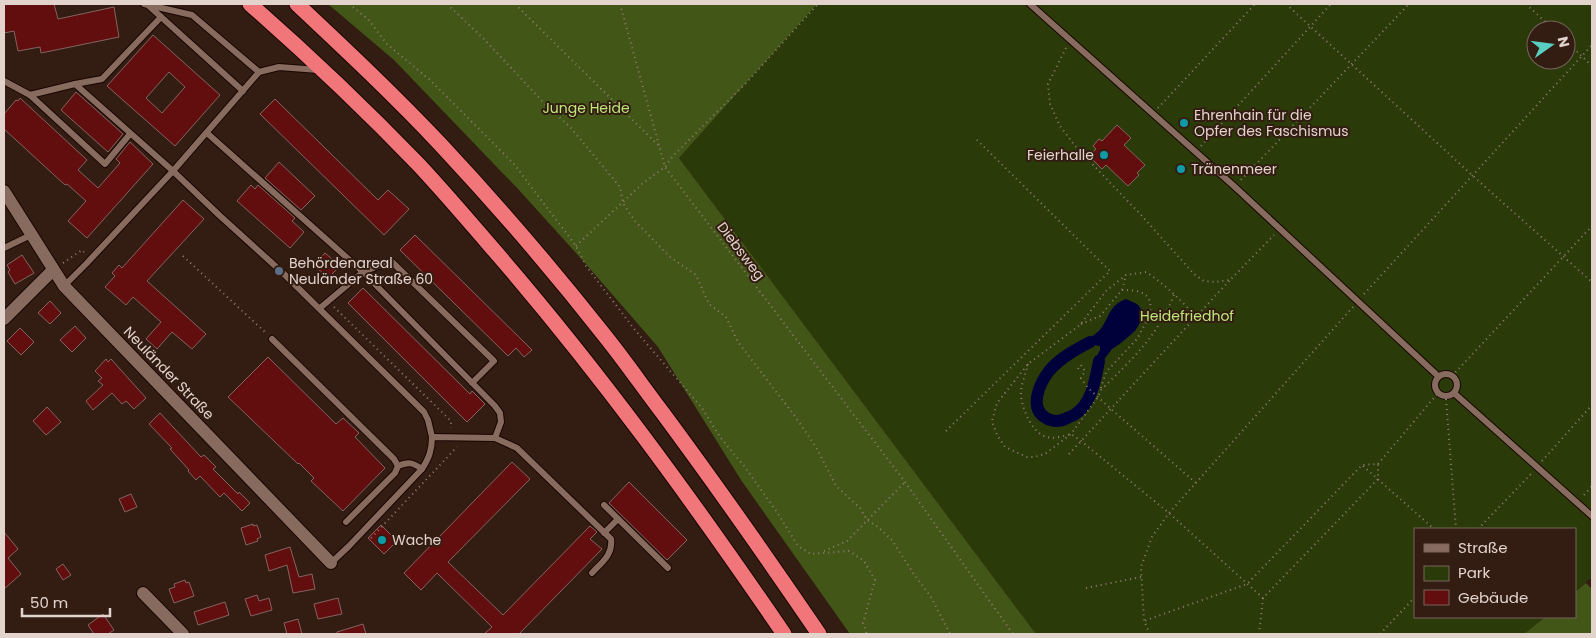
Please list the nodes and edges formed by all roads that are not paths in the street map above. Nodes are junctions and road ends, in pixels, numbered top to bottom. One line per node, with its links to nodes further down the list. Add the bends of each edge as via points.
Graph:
1 (145, 4): 5 (lane); 7 (lane, via 192,15)
2 (250, 4): 6 (highway)
3 (297, 4): 42 (highway, via 441,145 556,276 686,444)
4 (1030, 4): 24 (lane, via 1235,187)
5 (161, 17): 9 (lane, via 102,79); 10 (lane)
6 (324, 71): 7 (lane, via 279,67); 41 (highway, via 420,166 598,375 683,488)
7 (259, 72): 10 (lane)
8 (4, 81): 11 (lane)
9 (75, 84): 11 (lane); 13 (lane)
10 (243, 91): 12 (lane)
11 (30, 95): 13 (lane, via 105,164)
12 (207, 133): 14 (lane); 19 (lane)
13 (130, 134): 14 (lane)
14 (173, 171): 20 (lane); 21 (lane)
15 (4, 191): 16 (street, Neuländer Straße)
16 (31, 235): 17 (lane); 18 (street, Neuländer Straße)
17 (4, 248)
18 (53, 270): 20 (street, Neuländer Straße); 22 (street)
19 (363, 272): 21 (lane); 25 (lane); 25 (lane, via 391,261 494,361)
20 (64, 286): 36 (street, Neuländer Straße)
21 (320, 308): 27 (lane, via 424,412)
22 (4, 319)
23 (272, 339): 29 (lane)
24 (1438, 376): 26 (lane, via 1452,376 1457,387); 26 (lane, via 1435,382 1438,393 1446,396)
25 (472, 383): 28 (lane, via 500,413 501,422)
26 (1454, 393): 32 (lane)
27 (432, 437): 28 (lane); 30 (lane, via 430,457)
28 (495, 438): 35 (lane, via 517,448)
29 (398, 466): 30 (lane, via 412,462); 34 (lane, via 395,473)
30 (422, 469): 36 (lane)
31 (604, 504): 33 (lane)
32 (1592, 516)
33 (618, 519): 35 (lane); 37 (lane)
34 (346, 522)
35 (604, 533): 38 (lane, via 611,539 610,554)
36 (331, 562)
37 (668, 568)
38 (592, 573)
39 (143, 593): 40 (street)
40 (183, 634)
41 (784, 634)
42 (819, 634)

